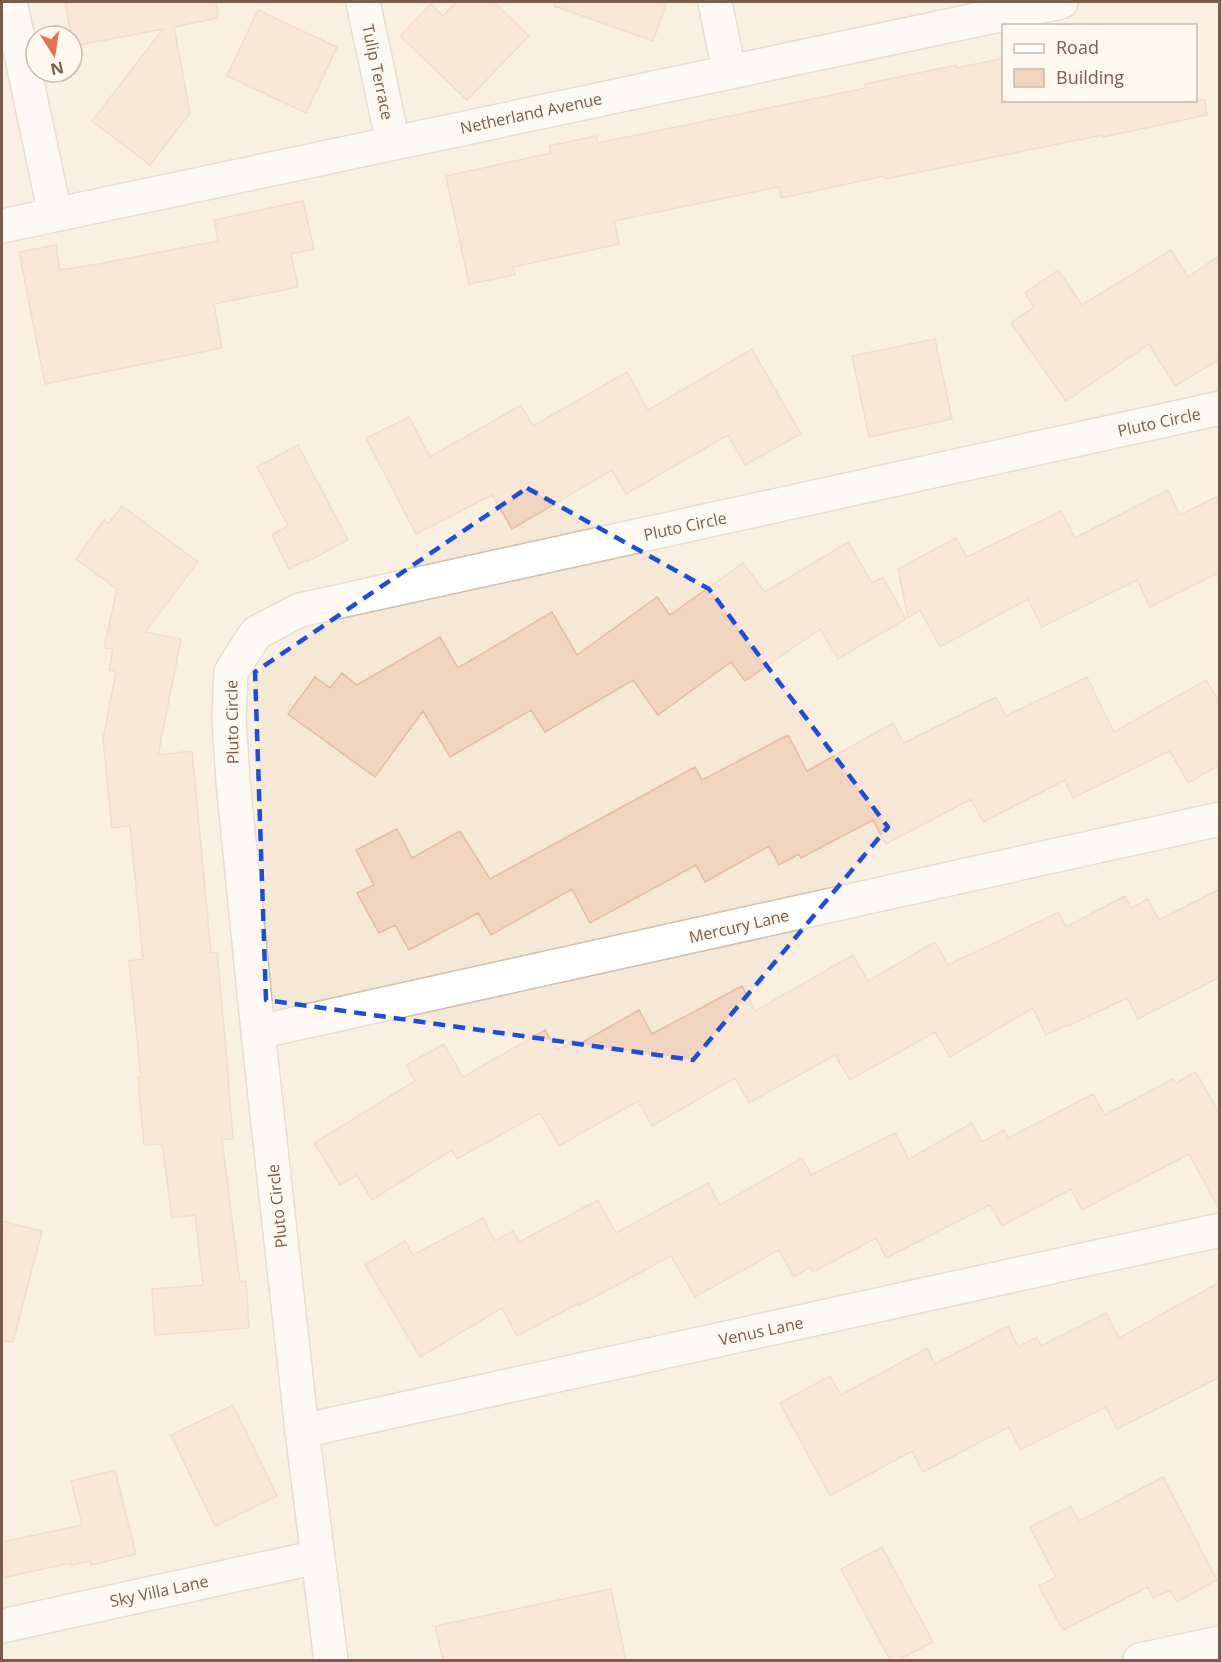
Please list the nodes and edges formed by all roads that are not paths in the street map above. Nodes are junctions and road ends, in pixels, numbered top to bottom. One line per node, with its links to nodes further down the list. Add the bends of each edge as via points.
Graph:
1 (10, 2): 7 (street)
2 (363, 2): 6 (street, Tulip Terrace)
3 (715, 2): 5 (street)
4 (1061, 2): 5 (street, Netherland Avenue)
5 (729, 71): 6 (street, Netherland Avenue)
6 (393, 143): 7 (street, Netherland Avenue)
7 (55, 214): 8 (street, Netherland Avenue)
8 (2, 226)
9 (1220, 408): 11 (street, Pluto Circle, via 300,610 256,633 231,672 230,718)
10 (1220, 819): 11 (street, Mercury Lane)
11 (258, 1032): 13 (street, Pluto Circle)
12 (1220, 1230): 13 (street, Venus Lane)
13 (303, 1431): 14 (street, Pluto Circle)
14 (317, 1557): 15 (street, Sky Villa Lane); 17 (street, Pluto Circle)
15 (2, 1626)
16 (1220, 1643): 18 (street)
17 (331, 1660)
18 (1140, 1660)

